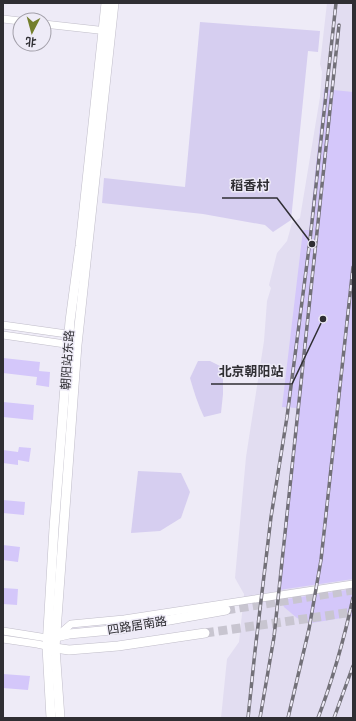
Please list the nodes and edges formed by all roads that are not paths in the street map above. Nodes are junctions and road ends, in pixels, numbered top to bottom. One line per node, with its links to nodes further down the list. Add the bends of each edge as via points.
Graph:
1 (106, 3): 4 (main road, 朝阳站东路)
2 (114, 3): 4 (main road, 朝阳站东路)
3 (52, 25): 4 (street)
4 (107, 31): 7 (main road, 朝阳站东路)
5 (3, 325): 7 (street)
6 (3, 335): 8 (street)
7 (74, 335): 8 (main road, 朝阳站东路)
8 (73, 345): 14 (main road, 朝阳站东路, via 63,529)
9 (353, 584): 14 (street, via 124,619 72,624)
10 (226, 610): 14 (main road, 四路居南路, via 122,629 69,634)
11 (3, 631): 14 (street)
12 (205, 633): 14 (main road, 四路居南路, via 118,646 69,650)
13 (3, 639): 14 (street, via 37,644)
14 (51, 642): 15 (main road, 朝阳站东路); 16 (main road, 朝阳站东路)
15 (51, 718)
16 (60, 718)

